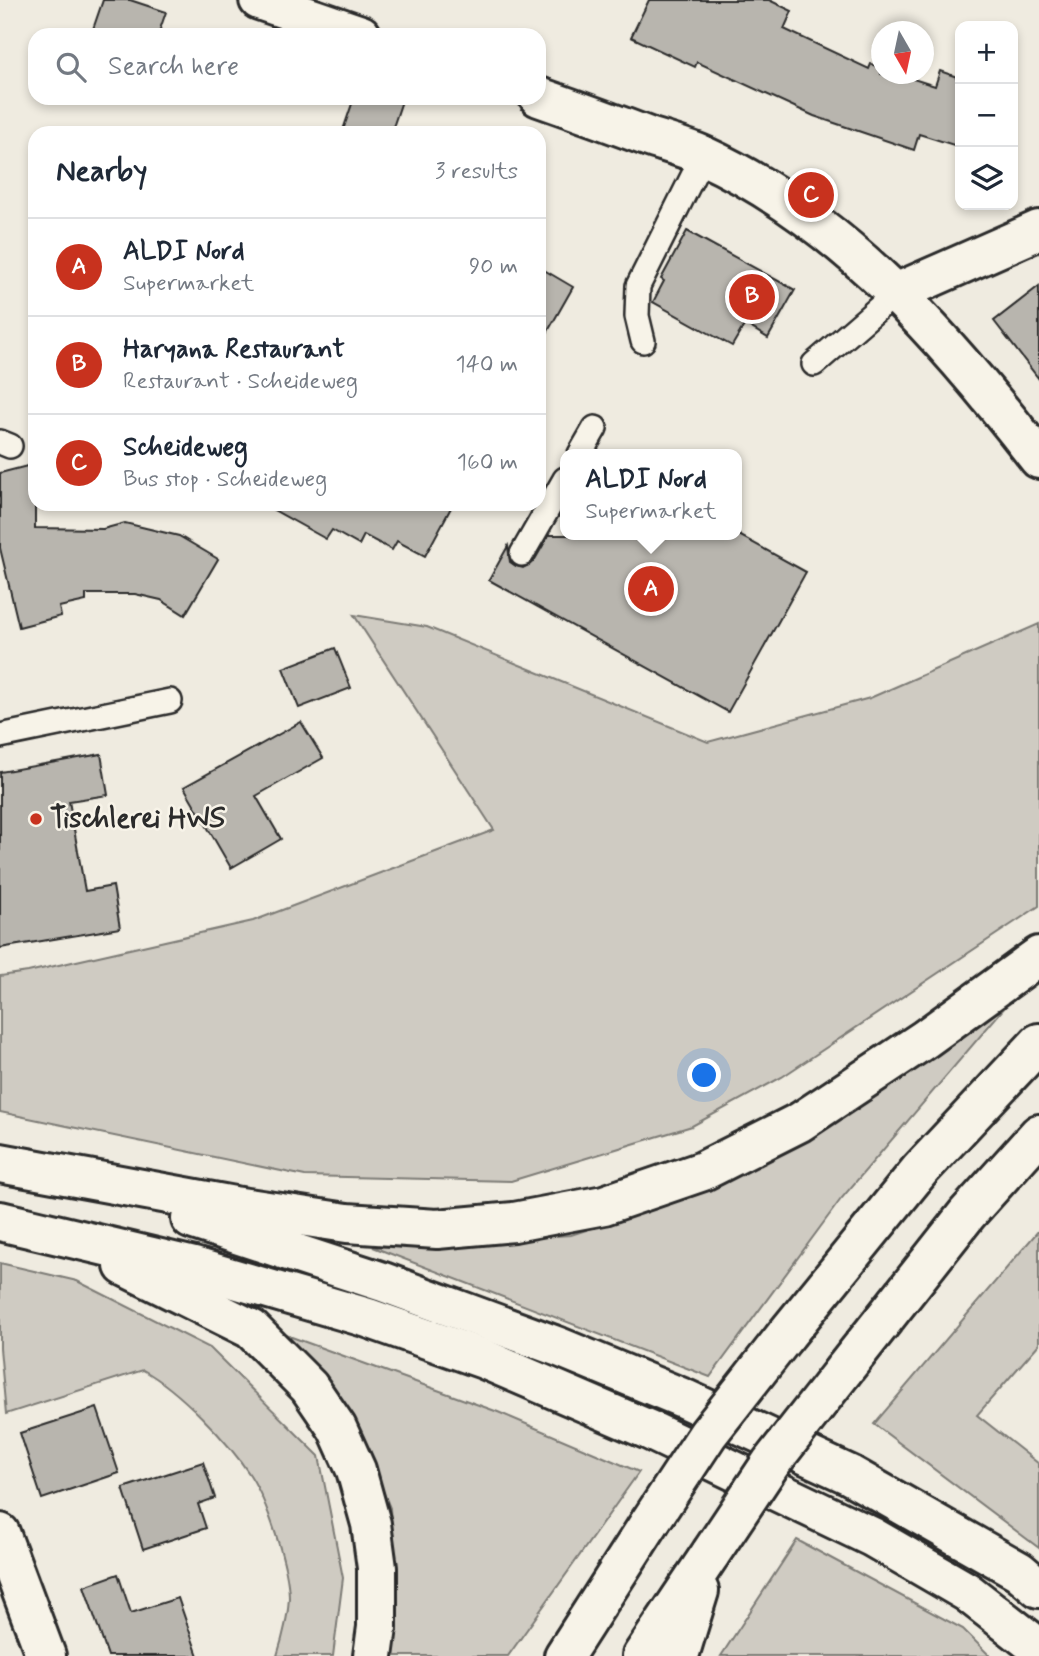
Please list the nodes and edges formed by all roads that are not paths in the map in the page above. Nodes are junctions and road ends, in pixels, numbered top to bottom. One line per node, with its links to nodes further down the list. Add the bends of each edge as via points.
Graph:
1 (259, 0): 2 (main road)
2 (341, 28)
3 (546, 100): 4 (main road)
4 (703, 156): 6 (main road, via 805,215); 7 (lane, via 638,286 637,316)
5 (1039, 230): 6 (main road)
6 (896, 293): 8 (lane); 11 (main road, via 995,402)
7 (643, 341)
8 (814, 364)
9 (595, 428): 10 (lane)
10 (583, 449)
11 (1039, 459)
12 (560, 488): 13 (lane)
13 (522, 554)
14 (170, 701): 15 (lane)
15 (0, 736)
16 (1039, 956): 19 (main road, via 800,1122 703,1171 604,1205 514,1223 437,1229 347,1223 259,1210)
17 (1039, 1043): 27 (main road, bridge, via 920,1170 708,1434)
18 (1039, 1134): 22 (main road, bridge, via 967,1214 843,1371 771,1463)
19 (11, 1166): 23 (main road, via 383,1282 660,1388 850,1475 1019,1571)
20 (5, 1222): 24 (main road, via 194,1267 368,1318 484,1359 649,1430 872,1536 967,1592); 26 (main road, via 128,1267 251,1329 309,1387 337,1428 356,1471 370,1524 377,1569)
21 (0, 1533): 25 (main road)
22 (710, 1553): 28 (main road); 29 (main road)
23 (1039, 1588)
24 (1039, 1648)
25 (46, 1656)
26 (373, 1656)
27 (564, 1656)
28 (642, 1656)
29 (679, 1656)

